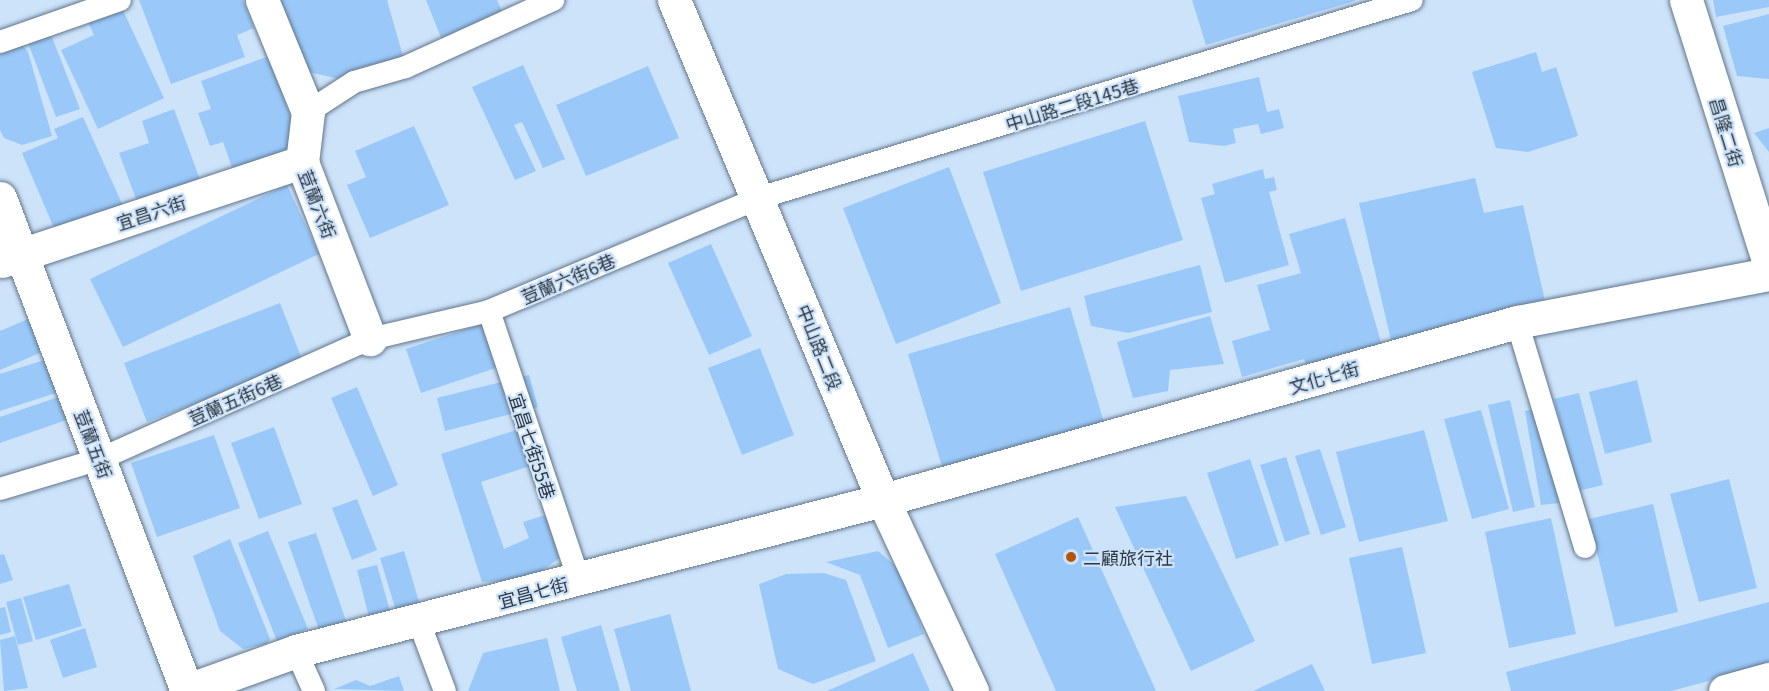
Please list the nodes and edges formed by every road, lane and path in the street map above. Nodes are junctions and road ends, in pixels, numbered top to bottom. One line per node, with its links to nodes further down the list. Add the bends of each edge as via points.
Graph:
1 (120, 0): 7 (lane)
2 (262, 0): 8 (street, 荳蘭六街)
3 (553, 0): 8 (lane, via 406,67 354,82)
4 (674, 0): 11 (street, 中山路二段)
5 (1412, 0): 11 (lane, 中山路二段145巷)
6 (1686, 0): 13 (street, 昌隆二街)
7 (0, 42)
8 (308, 112): 9 (street, 荳蘭六街)
9 (302, 162): 12 (street, 宜昌六街); 17 (street, 荳蘭六街)
10 (0, 198): 12 (street, 荳蘭五街)
11 (759, 198): 15 (lane, 荳蘭六街6巷); 20 (street, 中山路二段)
12 (11, 258): 18 (street, 荳蘭五街)
13 (1769, 264)
14 (1769, 274): 16 (street, 文化七街)
15 (489, 311): 17 (lane, 荳蘭六街6巷); 22 (lane, 宜昌七街55巷)
16 (1517, 322): 20 (street, 文化七街); 21 (lane)
17 (370, 339): 18 (lane, 荳蘭五街6巷)
18 (100, 459): 19 (lane, 荳蘭五街6巷); 26 (street, 荳蘭五街)
19 (0, 489)
20 (883, 500): 22 (street, 宜昌七街); 29 (street, 中山路二段)
21 (1585, 547)
22 (579, 580): 23 (street, 宜昌七街)
23 (419, 622): 24 (street, 宜昌七街); 28 (lane)
24 (296, 651): 26 (street, 宜昌七街); 27 (lane)
25 (1769, 679): 30 (street)
26 (186, 691)
27 (314, 691)
28 (444, 691)
29 (972, 691)
30 (1725, 691)

